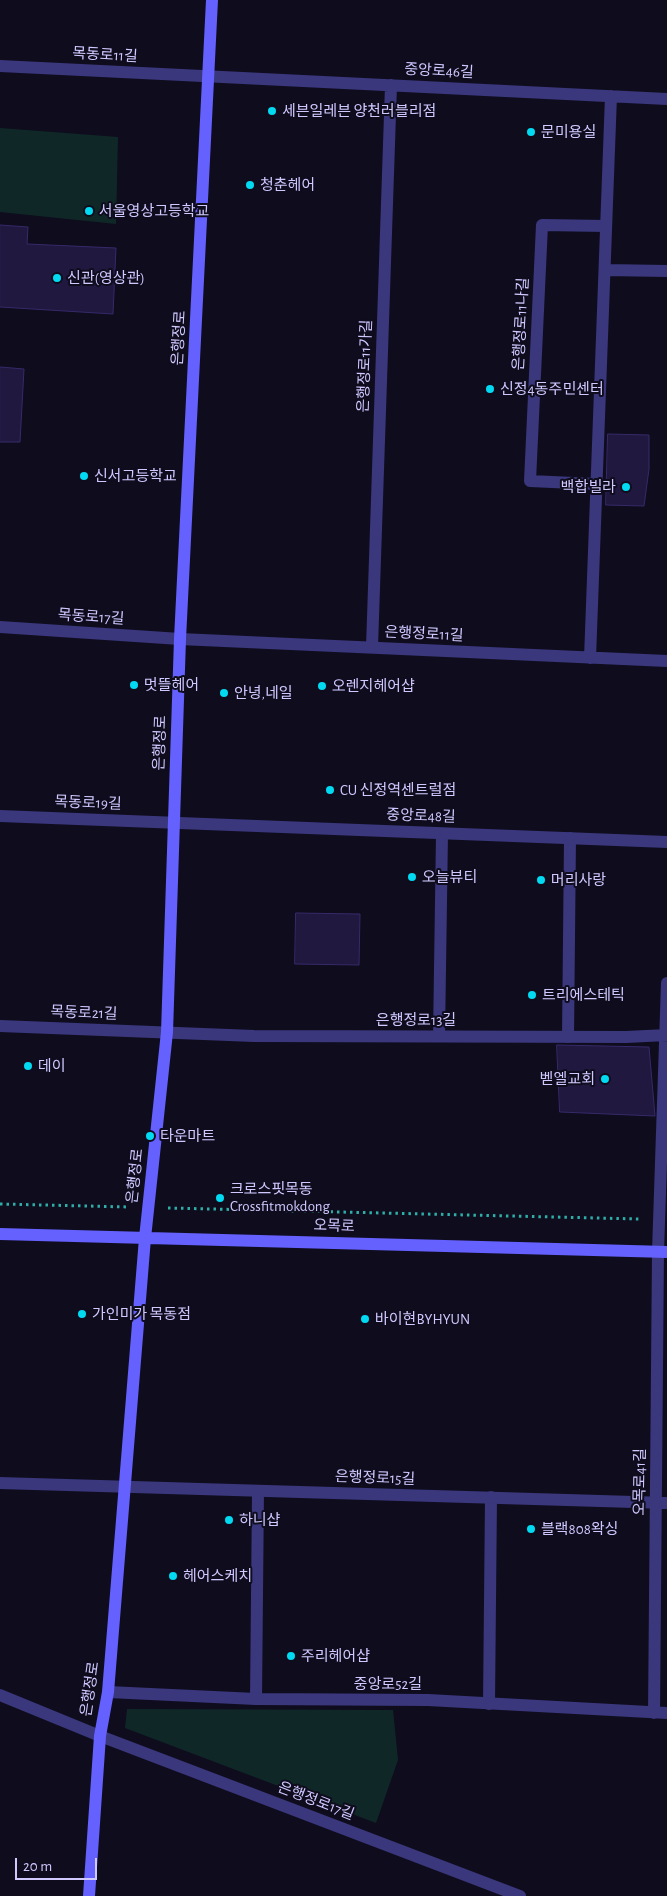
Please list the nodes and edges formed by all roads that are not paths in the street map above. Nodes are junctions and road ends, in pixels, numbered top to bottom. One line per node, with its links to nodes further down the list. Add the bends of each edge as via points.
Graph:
1 (212, 0): 3 (street, 은행정로)
2 (0, 66): 3 (street, 목동로11길)
3 (209, 76): 4 (street, 중앙로46길); 12 (street, 은행정로)
4 (391, 85): 5 (street, 중앙로46길); 13 (street, 은행정로11가길)
5 (611, 96): 6 (street, 중앙로46길); 7 (street)
6 (667, 99)
7 (606, 226): 8 (street); 10 (street, 은행정로11나길, via 542,225 530,482)
8 (604, 270): 9 (street); 10 (street)
9 (667, 271)
10 (596, 484): 14 (street)
11 (0, 627): 12 (street, 목동로17길)
12 (180, 639): 13 (street, 은행정로11길); 17 (street, 은행정로)
13 (372, 647): 14 (street, 은행정로11길)
14 (590, 658): 15 (street, 은행정로11길)
15 (667, 661)
16 (0, 816): 17 (street, 목동로19길)
17 (174, 823): 18 (street, 중앙로48길); 23 (street, 은행정로)
18 (442, 834): 19 (street, 중앙로48길); 24 (street)
19 (570, 838): 20 (street, 중앙로48길); 26 (street)
20 (667, 842)
21 (667, 983): 25 (street)
22 (0, 1026): 23 (street, 목동로21길)
23 (167, 1032): 24 (street, 은행정로13길, via 254,1036); 28 (street, 은행정로)
24 (439, 1036): 26 (street, 은행정로13길)
25 (666, 1036): 26 (street, 은행정로13길); 29 (street, 오목로41길, via 660,1220)
26 (568, 1037)
27 (0, 1234): 28 (street, 오목로)
28 (144, 1238): 29 (street, 오목로); 31 (street, 은행정로)
29 (663, 1252): 34 (street, 오목로41길)
30 (0, 1483): 31 (street)
31 (125, 1486): 32 (street, 은행정로15길); 35 (street, 은행정로)
32 (258, 1491): 33 (street, 은행정로15길); 37 (street)
33 (491, 1497): 34 (street, 은행정로15길); 38 (street)
34 (661, 1503): 39 (street, 오목로41길)
35 (108, 1692): 37 (street, 중앙로52길); 40 (street, 은행정로)
36 (0, 1695): 40 (street, 은행정로17길)
37 (256, 1699): 38 (street, 중앙로52길, via 428,1700)
38 (489, 1704): 39 (street, 중앙로52길)
39 (661, 1713)
40 (100, 1736): 41 (street, 은행정로); 42 (street, 은행정로17길)
41 (90, 1896)
42 (520, 1896)

